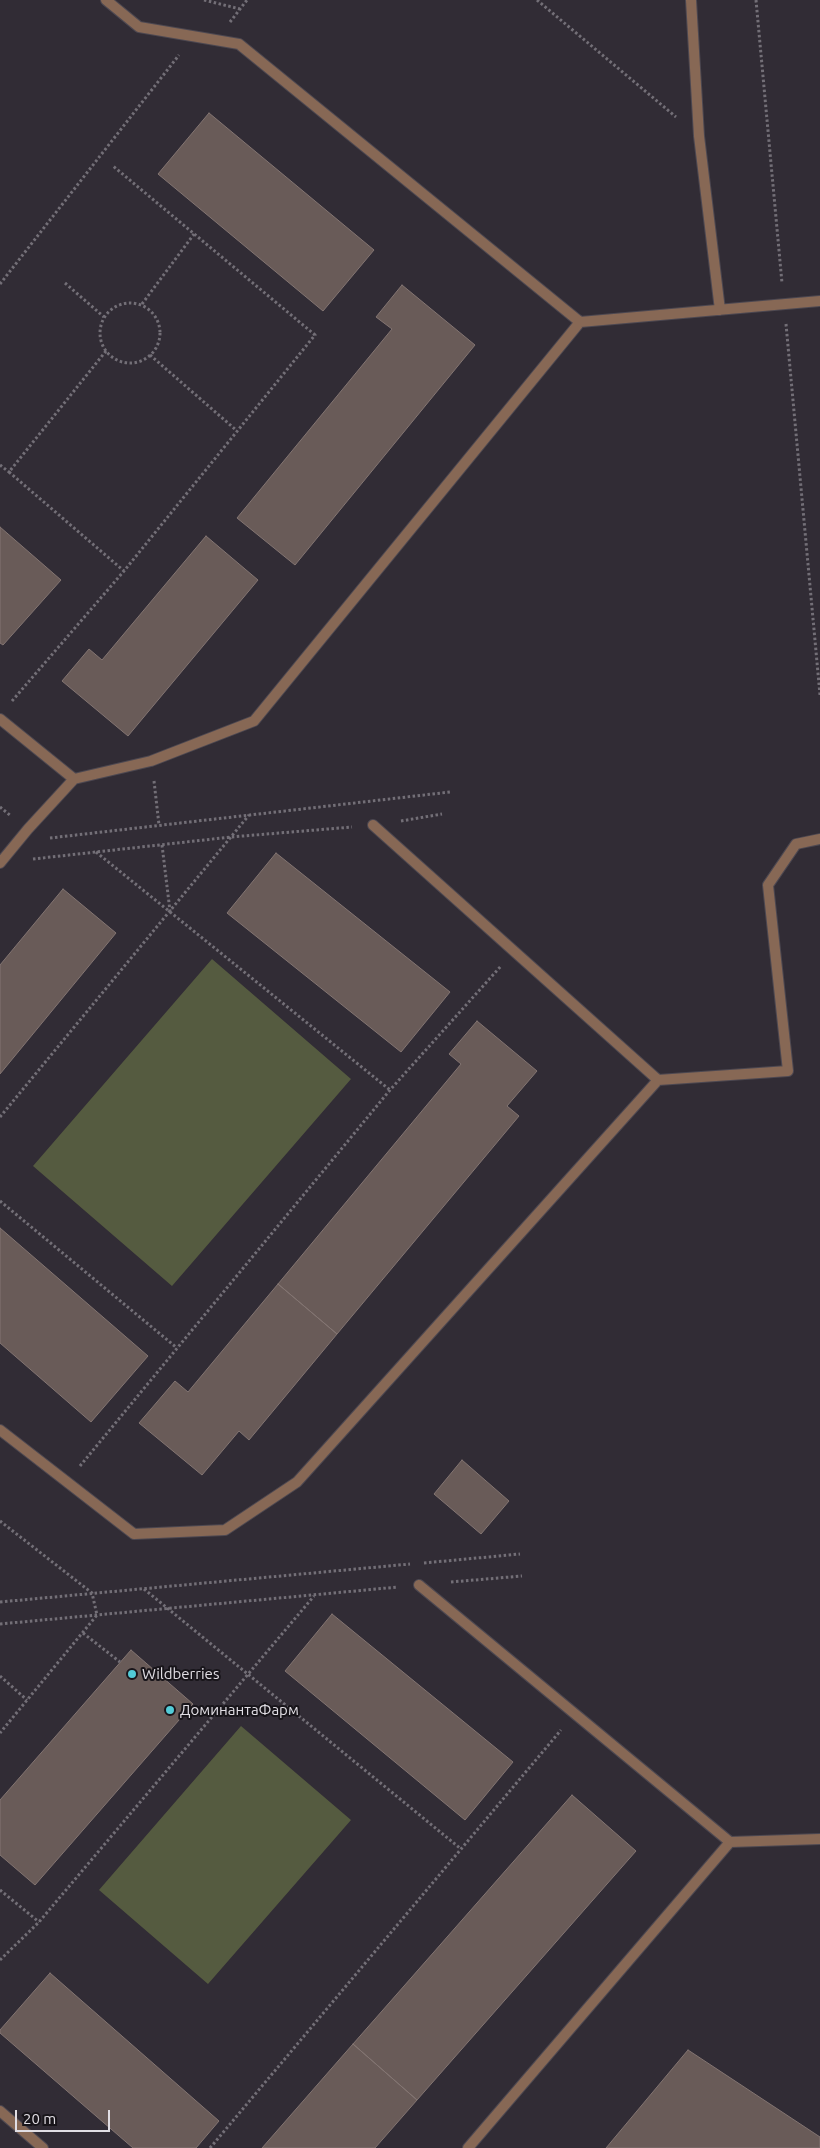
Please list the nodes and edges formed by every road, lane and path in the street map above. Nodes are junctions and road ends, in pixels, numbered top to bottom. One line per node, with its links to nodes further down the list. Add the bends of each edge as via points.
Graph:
1 (106, 0): 7 (lane, via 139,27)
2 (204, 0): 6 (path)
3 (537, 0): 8 (path)
4 (691, 0): 8 (lane)
5 (756, 0): 15 (path)
6 (240, 9)
7 (194, 36): 12 (path); 18 (lane, via 239,44)
8 (700, 136): 16 (lane)
9 (113, 166): 10 (path)
10 (194, 234): 14 (path); 21 (path, via 316,335)
11 (65, 283): 17 (path)
12 (0, 284)
13 (820, 301): 15 (lane)
14 (142, 304): 17 (path, via 120,304); 20 (path, via 158,319 160,330 160,341)
15 (784, 304): 16 (lane); 25 (path)
16 (720, 310): 18 (lane)
17 (104, 317): 19 (path, via 100,334)
18 (580, 322): 28 (lane, via 254,721)
19 (106, 351): 20 (path, via 114,359 125,362 136,362); 23 (path)
20 (150, 356): 21 (path)
21 (236, 430): 24 (path)
22 (0, 465): 23 (path)
23 (9, 472): 24 (path)
24 (124, 571): 26 (path)
25 (820, 695)
26 (6, 707)
27 (0, 719): 29 (lane)
28 (151, 761): 29 (lane); 35 (path)
29 (74, 779): 36 (lane)
30 (450, 792): 33 (path)
31 (0, 808): 36 (path)
32 (442, 814): 34 (path)
33 (250, 815): 35 (path); 37 (path)
34 (373, 825): 37 (path); 44 (lane)
35 (159, 826): 36 (path, via 40,839)
36 (28, 829): 40 (lane)
37 (231, 837): 39 (path); 43 (path)
38 (820, 839): 45 (lane, via 796,844 768,885 788,1071)
39 (162, 845): 41 (path); 43 (path)
40 (10, 852): 41 (path, via 21,860); 42 (lane)
41 (96, 852): 43 (path)
42 (0, 864)
43 (170, 912): 46 (path); 47 (path)
44 (514, 952): 45 (lane); 46 (path)
45 (658, 1080): 51 (lane, via 297,1482 225,1530 134,1534)
46 (390, 1090): 49 (path)
47 (0, 1117)
48 (0, 1201): 49 (path)
49 (177, 1348): 51 (path)
50 (0, 1430): 51 (lane)
51 (66, 1482)
52 (0, 1521): 59 (path)
53 (520, 1554): 54 (path)
54 (421, 1563)
55 (411, 1564): 58 (path)
56 (522, 1576): 57 (path)
57 (419, 1585): 60 (path); 70 (lane)
58 (144, 1588): 59 (path); 62 (path)
59 (92, 1593): 61 (path); 63 (path)
60 (314, 1596): 62 (path); 67 (path)
61 (0, 1602)
62 (168, 1609): 63 (path); 67 (path)
63 (97, 1615): 64 (path); 65 (path)
64 (0, 1624)
65 (83, 1633): 66 (path); 69 (path)
66 (120, 1662)
67 (248, 1674): 74 (path); 76 (path)
68 (0, 1676): 69 (path)
69 (27, 1700): 71 (path)
70 (574, 1714): 73 (lane); 74 (path)
71 (0, 1733)
72 (820, 1839): 73 (lane)
73 (730, 1842): 81 (lane)
74 (461, 1849): 80 (path)
75 (0, 1890): 76 (path)
76 (39, 1922): 77 (path)
77 (0, 1960)
78 (0, 2111): 79 (lane)
79 (43, 2148)
80 (210, 2148)
81 (468, 2148)

